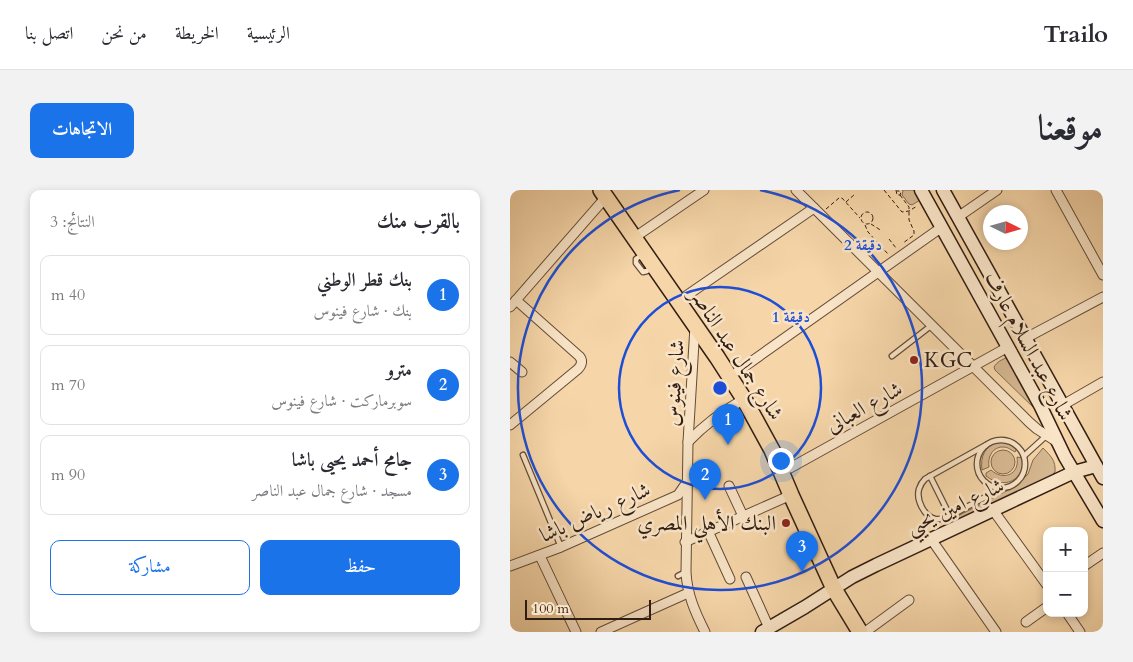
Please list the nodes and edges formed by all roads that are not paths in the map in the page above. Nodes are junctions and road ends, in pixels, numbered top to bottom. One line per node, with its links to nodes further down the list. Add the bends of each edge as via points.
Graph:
1 (704, 190): 11 (street)
2 (796, 190): 8 (street)
3 (921, 190): 10 (street, شارع عبد السلام عارف)
4 (943, 190): 9 (street, شارع عبد السلام عارف)
5 (997, 190): 9 (street)
6 (1056, 190): 13 (street)
7 (606, 192): 11 (main road, شارع جمال عبد الناصر); 16 (street); 18 (main road, شارع جمال عبد الناصر)
8 (817, 211): 12 (street); 14 (street)
9 (958, 217): 19 (street, شارع عبد السلام عارف)
10 (942, 228): 12 (street); 20 (street, شارع عبد السلام عارف)
11 (642, 233): 14 (main road, شارع جمال عبد الناصر)
12 (879, 273): 17 (street); 24 (street)
13 (1103, 275)
14 (686, 296): 24 (main road, شارع جمال عبد الناصر)
15 (1103, 297): 19 (street)
16 (513, 304): 29 (street, via 579,356 582,363)
17 (932, 325): 21 (lane); 23 (street)
18 (695, 326): 27 (main road, شارع جمال عبد الناصر); 31 (street, شارع فينوس)
19 (1026, 338): 28 (street, شارع عبد السلام عارف)
20 (1008, 347): 23 (street, شارع العبانى); 30 (street, شارع عبد السلام عارف, via 1040,405)
21 (892, 356)
22 (510, 362): 25 (street)
23 (973, 366): 30 (street, via 1029,422); 36 (street, شارع العبانى)
24 (738, 371): 36 (main road, شارع جمال عبد الناصر, via 768,420)
25 (522, 372)
26 (1103, 382): 28 (street)
27 (744, 399): 31 (street, شارع فينوس, via 714,417); 43 (main road, شارع جمال عبد الناصر, via 772,450)
28 (1063, 405): 35 (street, شارع عبد السلام عارف)
29 (510, 425)
30 (1052, 439): 34 (lane); 37 (street, شارع عبد السلام عارف)
31 (688, 442): 40 (street, شارع فينوس)
32 (986, 445): 34 (lane, via 1004,440 1016,445); 38 (lane); 42 (lane, via 978,456 978,469 989,485)
33 (523, 455): 51 (lane)
34 (1024, 456): 42 (lane, via 1023,475 1014,485)
35 (1100, 464): 37 (street, شارع امين يحيي); 39 (street, شارع عبد السلام عارف)
36 (790, 468): 59 (main road, شارع جمال عبد الناصر)
37 (1074, 472): 44 (street, شارع امين يحيي); 47 (street, شارع عبد السلام عارف)
38 (930, 476): 46 (lane); 46 (lane, via 919,488 920,502 933,518)
39 (1103, 478)
40 (687, 482): 50 (street, شارع فينوس); 51 (street, شارع رياض باشا, via 678,495)
41 (729, 486): 45 (street)
42 (1002, 488): 46 (lane)
43 (791, 495): 45 (street); 59 (main road, شارع جمال عبد الناصر)
44 (994, 510): 49 (street, شارع امين يحيي); 58 (street)
45 (743, 516): 48 (street)
46 (950, 516)
47 (1103, 520)
48 (708, 531): 50 (street); 57 (street)
49 (932, 539): 59 (street, شارع امين يحيي, via 869,568); 70 (street)
50 (685, 542): 60 (street, شارع فينوس, via 682,574)
51 (561, 547): 53 (street, شارع رياض باشا)
52 (1103, 553): 54 (street)
53 (540, 556): 55 (street, شارع رياض باشا); 67 (street)
54 (1088, 563)
55 (510, 566)
56 (746, 577): 65 (street)
57 (730, 579)
58 (1043, 579)
59 (837, 587): 65 (street, شارع امين يحيي); 66 (main road, شارع جمال عبد الناصر)
60 (688, 593): 68 (street); 69 (street, شارع فينوس)
61 (909, 600): 66 (street)
62 (1043, 610): 64 (street)
63 (1070, 617): 71 (street)
64 (1026, 622)
65 (765, 630)
66 (865, 631)
67 (576, 632)
68 (601, 632)
69 (705, 632)
70 (996, 632)
71 (1080, 632)

